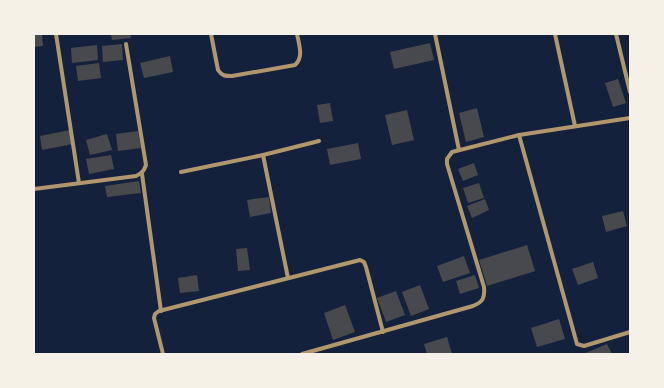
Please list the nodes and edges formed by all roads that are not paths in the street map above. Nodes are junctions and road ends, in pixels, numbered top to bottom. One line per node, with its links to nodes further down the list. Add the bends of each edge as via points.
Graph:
1 (56, 34): 17 (street)
2 (211, 34): 3 (street, via 218,70 225,76 232,76 295,65 300,57)
3 (297, 34)
4 (435, 34): 13 (street)
5 (555, 34): 10 (street)
6 (616, 34): 8 (street)
7 (126, 44): 16 (street, via 146,165)
8 (630, 92)
9 (630, 118): 10 (street)
10 (576, 126): 11 (street)
11 (519, 135): 13 (street); 22 (street, via 577,344 584,346)
12 (319, 141): 14 (street)
13 (459, 150): 21 (street, via 449,154 447,164 484,287 484,295 480,303 473,306)
14 (263, 155): 15 (street); 19 (street)
15 (180, 172)
16 (142, 174): 17 (street); 20 (street)
17 (79, 183): 18 (street)
18 (34, 189)
19 (288, 278): 20 (street); 21 (street, via 360,260 364,262)
20 (161, 311): 23 (street, via 155,314 154,318)
21 (383, 332): 24 (street)
22 (630, 332)
23 (163, 354)
24 (302, 354)

